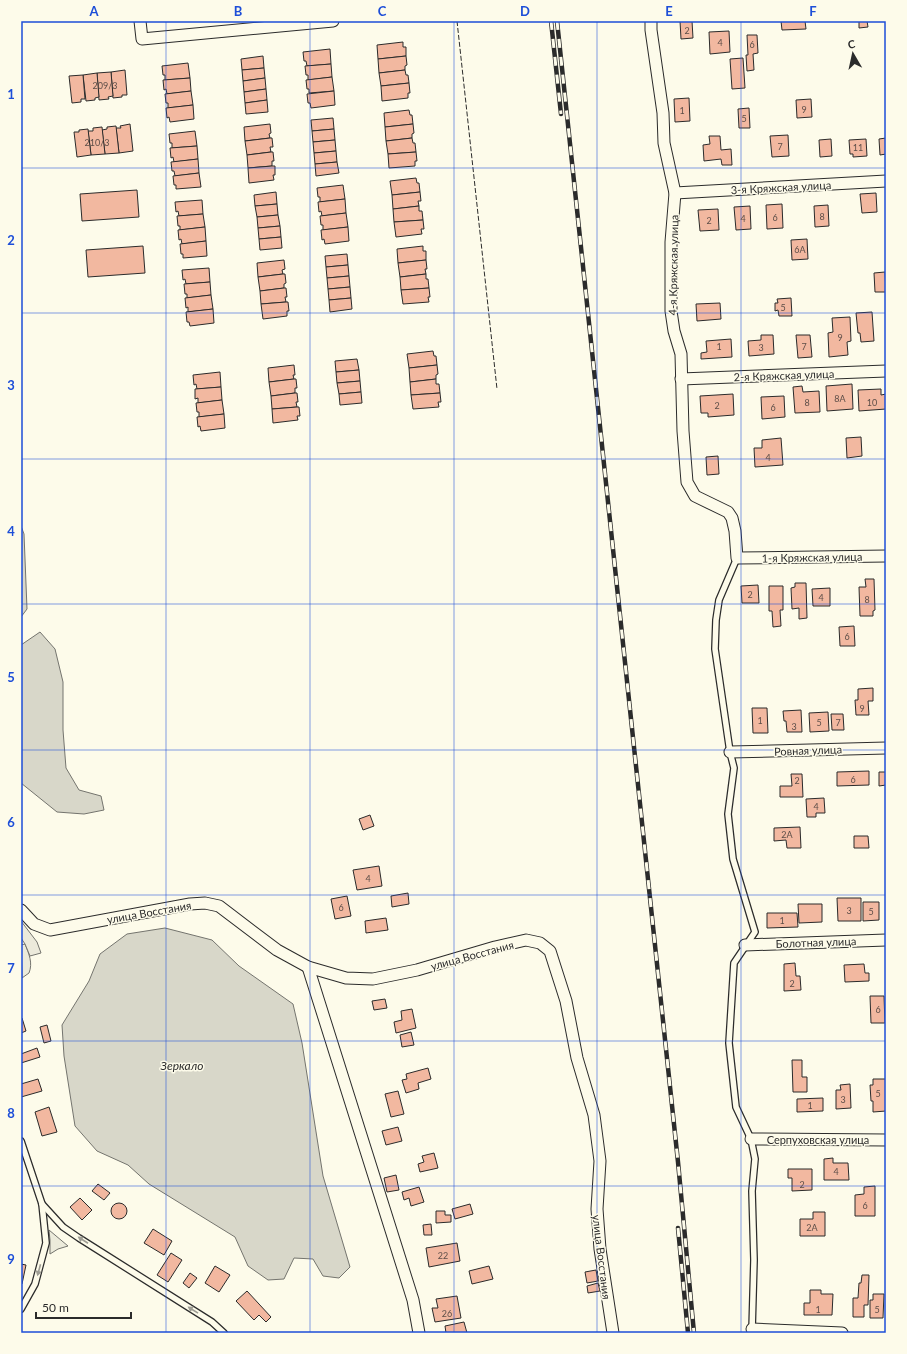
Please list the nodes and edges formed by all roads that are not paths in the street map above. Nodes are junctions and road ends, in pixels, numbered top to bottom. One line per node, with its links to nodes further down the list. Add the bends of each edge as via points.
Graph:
1 (140, 21): 4 (street, via 142,39)
2 (333, 21): 4 (street)
3 (651, 21): 6 (street, 4-я Кряжская улица, via 663,113 664,143)
4 (280, 24)
5 (886, 181): 6 (street, 3-я Кряжская улица)
6 (675, 193): 8 (street, 4-я Кряжская улица, via 671,242 671,311 681,354)
7 (886, 371): 8 (street, 2-я Кряжская улица)
8 (681, 379): 10 (street, 4-я Кряжская улица, via 687,482 695,496 728,512 732,518)
9 (886, 556): 10 (street, 1-я Кряжская улица)
10 (737, 558): 12 (lane, via 719,600 716,620 715,648)
11 (886, 748): 12 (street, Ровная улица)
12 (730, 752): 15 (lane, via 734,768 728,814 732,858 755,932)
13 (21, 910): 16 (street, улица Восстания, via 34,924 50,930 161,908 205,903 219,906 277,950)
14 (886, 940): 15 (street, Болотная улица)
15 (745, 945): 17 (lane, via 734,963 728,1043 736,1107)
16 (308, 967): 24 (street, via 413,1300); 25 (street, улица Восстания, via 346,978 373,979 417,970 526,940 540,943 550,951 566,1001 577,1058 594,1116 600,1161 597,1209 600,1250)
17 (751, 1139): 18 (street, Серпуховская улица); 22 (lane, via 754,1159)
18 (886, 1140)
19 (21, 1141): 20 (lane)
20 (42, 1204): 21 (lane, one-way to 21, via 46,1243 35,1284); 23 (lane, one-way to 20, via 212,1322 63,1227)
21 (21, 1309)
22 (752, 1331): 26 (street)
23 (224, 1333)
24 (419, 1333)
25 (612, 1333)
26 (842, 1333)

